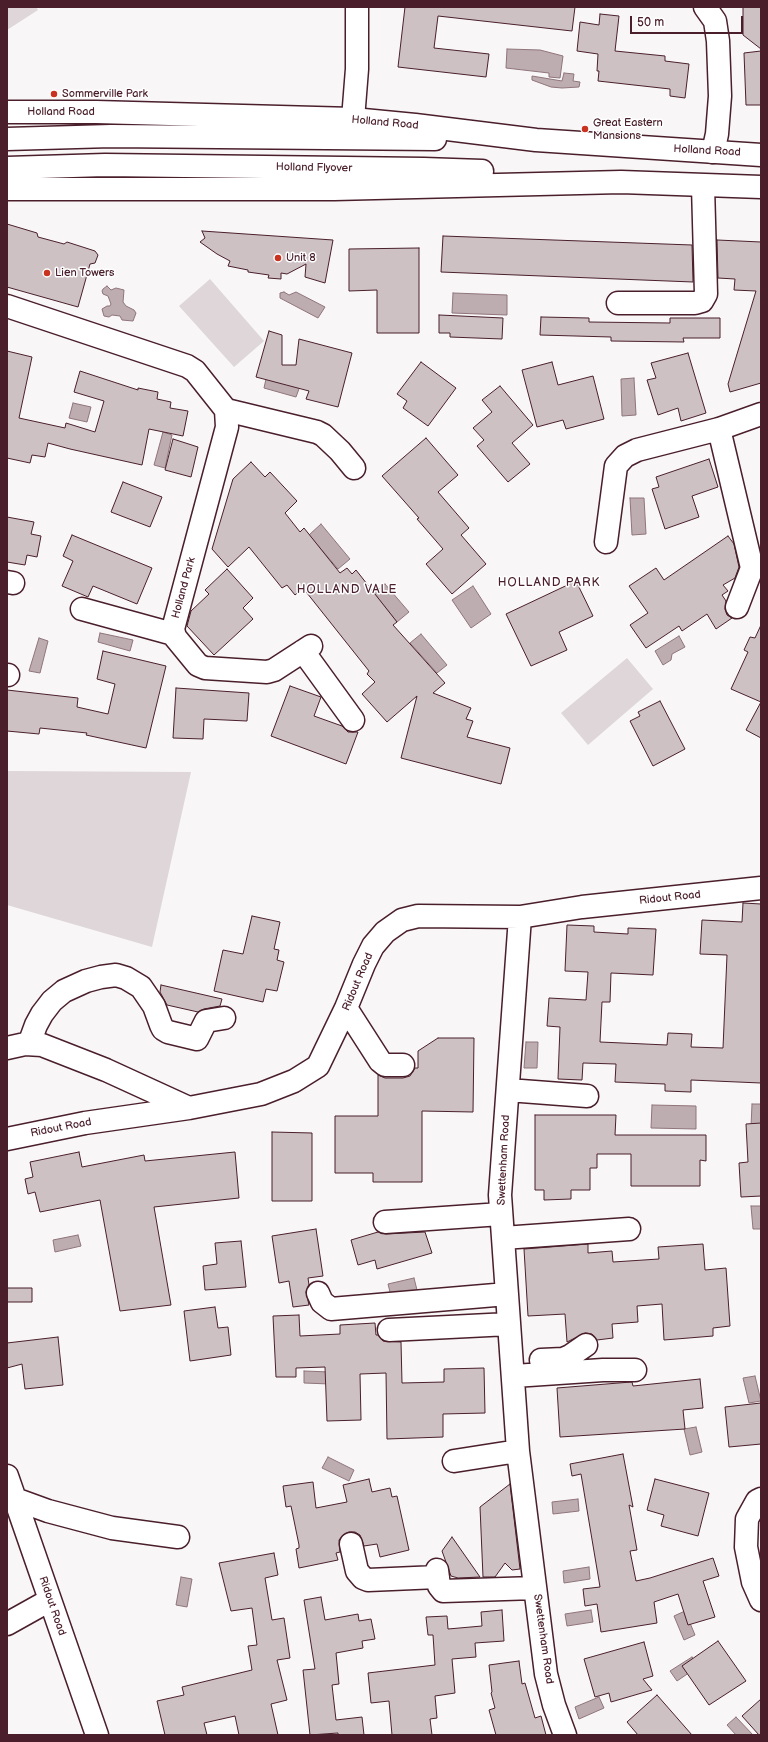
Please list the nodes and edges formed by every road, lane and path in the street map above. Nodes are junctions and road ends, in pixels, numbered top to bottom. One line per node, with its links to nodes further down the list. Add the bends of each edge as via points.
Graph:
1 (357, 7): 4 (street, via 357,69)
2 (705, 7): 7 (street, via 715,21 718,47 720,96)
3 (7, 112): 4 (street, Holland Road, via 96,112)
4 (353, 120): 6 (street, Holland Road)
5 (7, 139): 6 (street, via 111,136)
6 (536, 140): 7 (street, Holland Road)
7 (713, 152): 8 (street, Holland Road)
8 (761, 154)
9 (7, 168): 10 (street, Holland Flyover, via 105,165 424,169 504,172)
10 (621, 182): 11 (street); 13 (street, via 334,189)
11 (703, 186): 12 (street); 14 (street, via 706,294 702,301)
12 (761, 187)
13 (7, 189)
14 (618, 303)
15 (7, 306): 16 (street, via 187,366 195,371)
16 (226, 410): 19 (street, via 310,429 323,435); 23 (street, Holland Park, via 227,427)
17 (761, 414): 18 (street)
18 (719, 429): 20 (street, via 637,450 625,456 616,466); 21 (street, via 752,568)
19 (354, 468)
20 (606, 542)
21 (737, 607)
22 (82, 609): 23 (street)
23 (173, 634): 24 (street, Holland Park, via 198,665 205,668 267,672 307,648)
24 (353, 720)
25 (761, 888): 26 (street, Ridout Road, via 582,907)
26 (520, 917): 27 (street, Ridout Road, via 418,916 402,920 385,932 373,946); 32 (street, Swettenham Road)
27 (346, 1008): 31 (street, via 380,1061 385,1065); 34 (street, Ridout Road, via 318,1066 294,1081 261,1094)
28 (224, 1018): 29 (street, via 206,1021 197,1039 168,1032 161,1026 154,1006 141,987 116,975 101,976 64,991 52,1001 36,1025)
29 (29, 1044): 30 (street); 34 (street, via 42,1044)
30 (7, 1048)
31 (403, 1065)
32 (508, 1090): 33 (street); 36 (street, Swettenham Road, via 500,1194)
33 (587, 1096)
34 (189, 1108): 35 (street, Ridout Road, via 85,1123)
35 (7, 1139)
36 (501, 1214): 37 (street); 39 (street, Swettenham Road)
37 (385, 1222)
38 (629, 1229): 39 (street)
39 (503, 1238): 41 (street, Swettenham Road)
40 (318, 1293): 41 (street, via 322,1302 331,1309)
41 (508, 1309): 42 (street); 43 (street); 45 (street, Swettenham Road)
42 (330, 1319)
43 (389, 1330)
44 (586, 1346): 45 (street, via 563,1359)
45 (513, 1369): 46 (street); 47 (street, Swettenham Road)
46 (635, 1370)
47 (518, 1451): 48 (street); 54 (street, Swettenham Road)
48 (454, 1461)
49 (7, 1476): 51 (street, Ridout Road)
50 (761, 1498): 56 (street, via 747,1519 746,1547 753,1582)
51 (12, 1501): 52 (street, via 112,1528); 55 (street, Ridout Road)
52 (178, 1537)
53 (351, 1544): 54 (street, Swettenham Road, via 357,1571 368,1580 438,1574 439,1586 443,1591)
54 (535, 1588): 59 (street, Swettenham Road, via 546,1674)
55 (50, 1600): 57 (street); 58 (street, Ridout Road)
56 (761, 1600)
57 (7, 1624)
58 (97, 1735)
59 (565, 1735)

